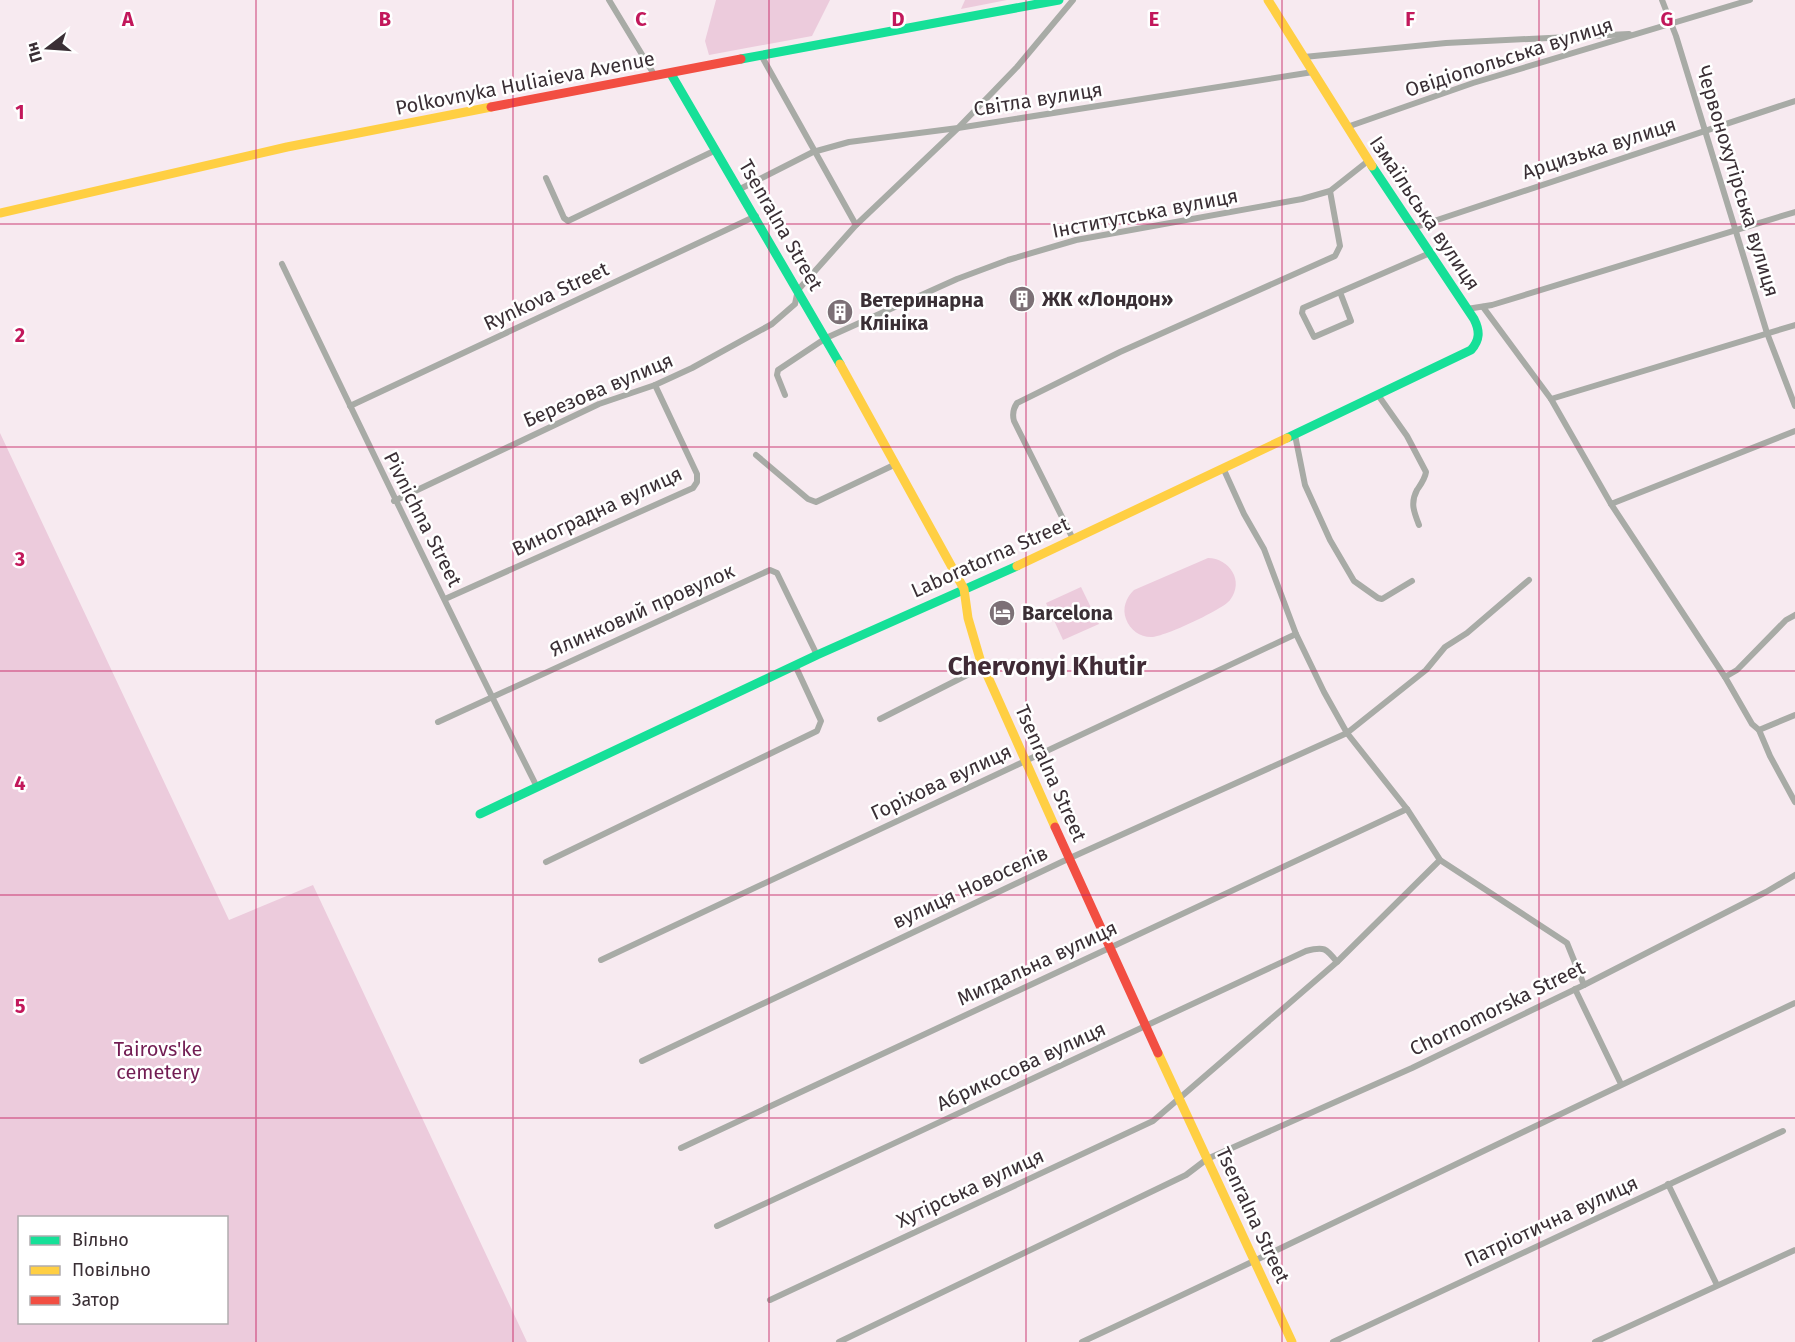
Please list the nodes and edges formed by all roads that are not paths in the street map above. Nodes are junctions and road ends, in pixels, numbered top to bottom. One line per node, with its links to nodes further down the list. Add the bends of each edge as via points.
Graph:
1 (609, 0): 13 (street)
2 (1059, 0): 9 (street, Polkovnyka Huliaieva Avenue)
3 (1073, 0): 16 (street, via 1017,68)
4 (1268, 0): 10 (street, Ізмаїльська вулиця)
5 (1662, 0): 7 (street, Червонохутірська вулиця)
6 (1750, 0): 7 (street, Овідіопольська вулиця)
7 (1670, 24): 8 (street, Овідіопольська вулиця); 17 (street, Червонохутірська вулиця)
8 (1640, 33): 10 (street, via 1446,43); 15 (street, Овідіопольська вулиця, via 1473,83)
9 (761, 55): 12 (street, Polkovnyka Huliaieva Avenue); 19 (street)
10 (1304, 57): 11 (street, Ізмаїльська вулиця)
11 (1313, 72): 15 (street, Ізмаїльська вулиця); 16 (street, Світла вулиця)
12 (671, 74): 13 (street, Polkovnyka Huliaieva Avenue); 18 (street, Tsenralna Street)
13 (656, 77): 25 (street, Polkovnyka Huliaieva Avenue, via 287,147)
14 (1795, 101): 17 (street, Арцизька вулиця)
15 (1347, 127): 20 (street, Ізмаїльська вулиця)
16 (958, 128): 19 (street, via 849,142); 27 (street, Світла вулиця)
17 (1704, 131): 28 (street, Арцизька вулиця); 29 (street, Червонохутірська вулиця)
18 (716, 150): 21 (street, via 568,220); 22 (street, Tsenralna Street)
19 (815, 152): 22 (street); 27 (street)
20 (1368, 161): 23 (street, Інститутська вулиця); 28 (street, Ізмаїльська вулиця)
21 (546, 178)
22 (740, 189): 26 (street, Tsenralna Street)
23 (1330, 191): 38 (street, Інститутська вулиця, via 1284,204 1076,240 957,279); 53 (street, via 1340,246 1335,256 1120,352 1017,403 1014,421)
24 (1795, 212): 29 (street, Ізмаїльська вулиця)
25 (0, 213)
26 (756, 216): 32 (street, Tsenralna Street); 43 (street, Rynkova Street)
27 (856, 225): 32 (street, Світла вулиця)
28 (1413, 228): 30 (street, Ізмаїльська вулиця)
29 (1736, 231): 34 (street, Ізмаїльська вулиця); 37 (street, Червонохутірська вулиця)
30 (1430, 253): 33 (street); 35 (street, Ізмаїльська вулиця)
31 (282, 264): 43 (street, Pivnichna Street)
32 (798, 290): 38 (street, Tsenralna Street); 39 (street, Березова вулиця, via 795,304 772,324)
33 (1340, 292): 33 (street, via 1351,321 1314,338 1301,310)
34 (1483, 307): 35 (street, Ізмаїльська вулиця); 42 (street)
35 (1467, 309): 41 (street, Laboratorna Street, via 1479,329 1478,341 1471,350)
36 (1795, 324): 37 (street)
37 (1767, 333): 42 (street); 44 (street, Червонохутірська вулиця)
38 (826, 338): 40 (street, Інститутська вулиця, via 778,370); 48 (street, Tsenralna Street)
39 (655, 385): 50 (street, Березова вулиця, via 599,404); 57 (street, Виноградна вулиця, via 697,474 693,488)
40 (786, 395)
41 (1378, 395): 46 (street, Laboratorna Street); 52 (street, via 1426,472 1412,504)
42 (1551, 399): 51 (street)
43 (350, 406): 50 (street, Pivnichna Street)
44 (1795, 406)
45 (1795, 431): 51 (street)
46 (1295, 435): 49 (street, Laboratorna Street); 55 (street, via 1305,485 1354,580 1382,599)
47 (756, 455): 48 (street, via 816,502)
48 (896, 464): 56 (street, Tsenralna Street)
49 (1224, 470): 53 (street, Laboratorna Street); 59 (street, via 1264,549)
50 (394, 501): 57 (street, Pivnichna Street)
51 (1611, 504): 63 (street)
52 (1419, 525)
53 (1074, 539): 56 (street, Laboratorna Street)
54 (1529, 580): 69 (street, вулиця Новоселів)
55 (1412, 581)
56 (964, 589): 60 (street, Laboratorna Street); 62 (street, Tsenralna Street)
57 (445, 599): 64 (street, Pivnichna Street)
58 (1795, 615): 63 (street)
59 (1296, 634): 69 (street); 70 (street, Горіхова вулиця)
60 (817, 655): 61 (street, Laboratorna Street); 64 (street, Ялинковий провулок, via 777,573 770,570)
61 (795, 665): 71 (street, Laboratorna Street); 77 (street, via 821,721 817,731)
62 (983, 667): 66 (street); 70 (street, Tsenralna Street)
63 (1725, 677): 68 (street)
64 (492, 699): 67 (street, Ялинковий провулок); 71 (street, Pivnichna Street)
65 (1795, 715): 68 (street)
66 (880, 719)
67 (438, 722)
68 (1759, 730): 72 (street)
69 (1347, 733): 73 (street); 75 (street, вулиця Новоселів)
70 (1026, 761): 75 (street, Tsenralna Street); 80 (street, Горіхова вулиця)
71 (537, 787): 74 (street, Laboratorna Street)
72 (1795, 802)
73 (1407, 809): 76 (street); 79 (street, Мигдальна вулиця)
74 (480, 814)
75 (1070, 858): 79 (street, Tsenralna Street); 86 (street, вулиця Новоселів)
76 (1440, 860): 81 (street); 82 (street, via 1567,943)
77 (546, 862)
78 (1795, 875): 82 (street, Chornomorska Street)
79 (1109, 948): 85 (street, Tsenralna Street); 90 (street, Мигдальна вулиця)
80 (601, 960)
81 (1337, 962): 85 (street, Абрикосова вулиця, via 1323,948 1306,951); 88 (street)
82 (1584, 985): 83 (street, Chornomorska Street)
83 (1575, 989): 87 (street); 91 (street, Chornomorska Street, via 1412,1068)
84 (1795, 1002): 87 (street)
85 (1146, 1027): 88 (street, Tsenralna Street); 93 (street, Абрикосова вулиця)
86 (642, 1061)
87 (1621, 1084): 95 (street)
88 (1179, 1099): 91 (street, Tsenralna Street); 97 (street, Хутірська вулиця, via 1153,1121)
89 (1783, 1131): 92 (street, Патріотична вулиця)
90 (681, 1148)
91 (1207, 1159): 95 (street, Tsenralna Street); 98 (street, via 1186,1175)
92 (1668, 1184): 96 (street); 101 (street, Патріотична вулиця)
93 (717, 1226)
94 (1795, 1250): 96 (street)
95 (1255, 1262): 99 (street); 100 (street, Tsenralna Street)
96 (1717, 1285): 102 (street)
97 (770, 1300)
98 (839, 1342)
99 (1083, 1342)
100 (1292, 1342)
101 (1333, 1342)
102 (1595, 1342)

